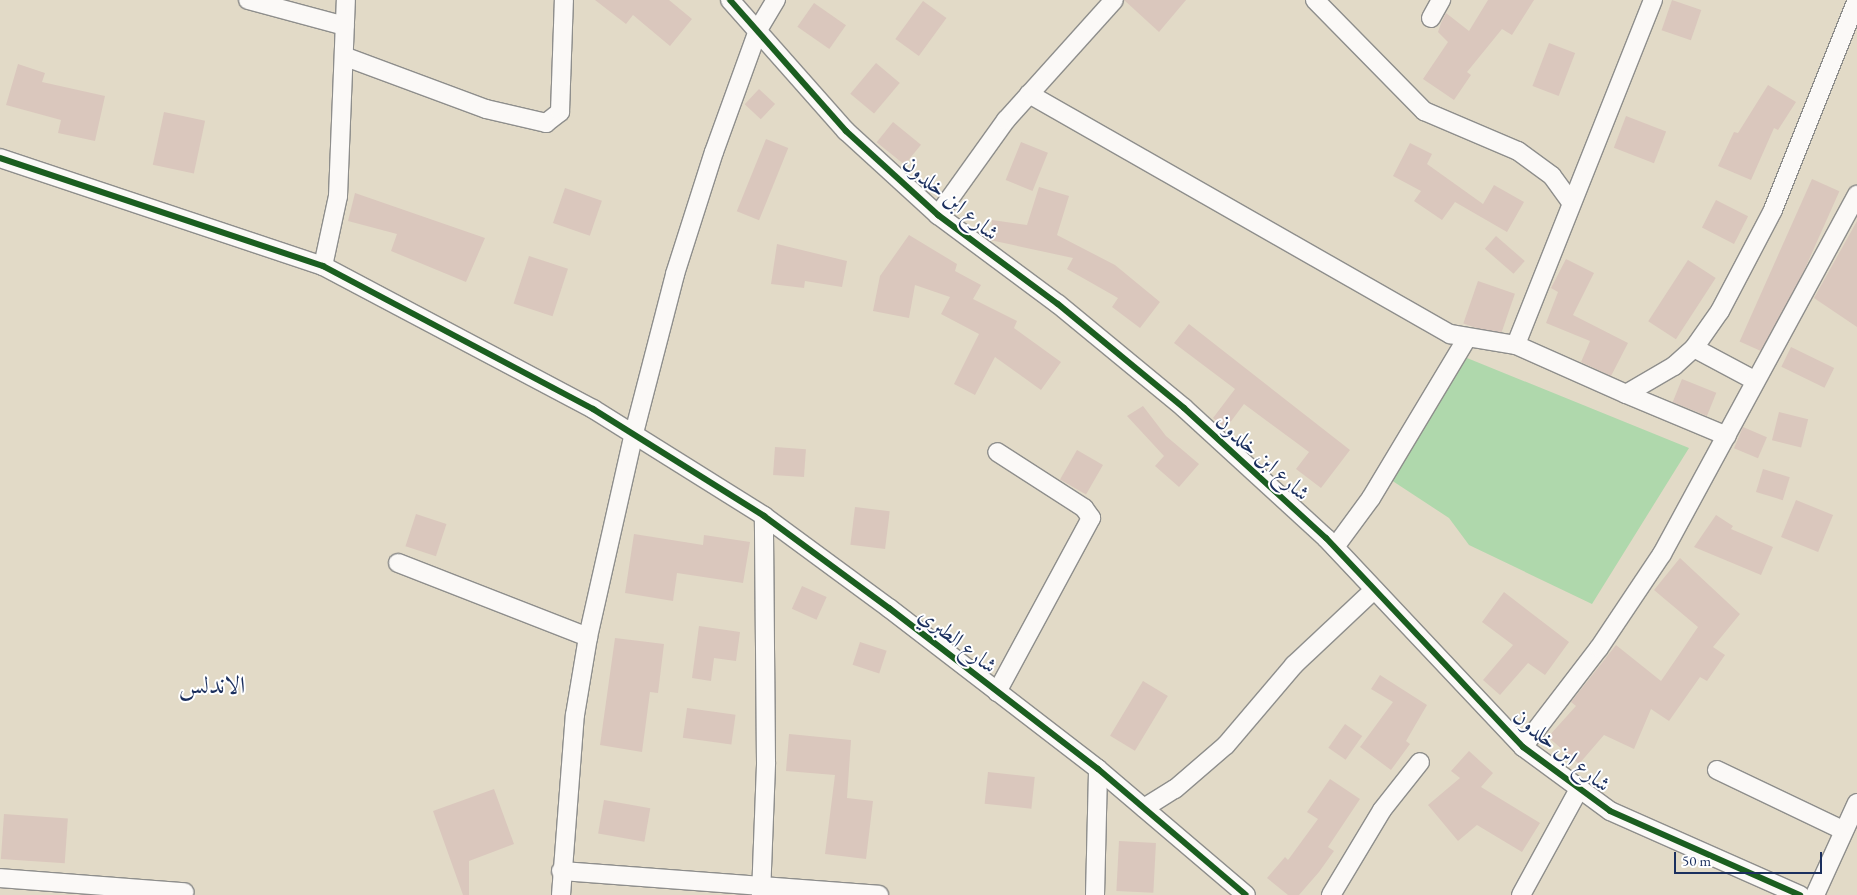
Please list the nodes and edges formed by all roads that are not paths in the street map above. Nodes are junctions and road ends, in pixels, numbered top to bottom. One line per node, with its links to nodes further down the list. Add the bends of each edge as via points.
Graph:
1 (248, 0): 12 (street)
2 (346, 0): 12 (street)
3 (564, 0): 14 (street, via 560,112 546,123 486,109)
4 (730, 0): 13 (street, شارع ابن خلدون)
5 (776, 0): 13 (street)
6 (1114, 0): 15 (street)
7 (1315, 0): 18 (street, via 1424,111 1518,151 1552,176)
8 (1441, 0): 11 (street)
9 (1653, 0): 18 (street)
10 (1857, 0): 23 (street, via 1773,210 1720,311)
11 (1431, 18)
12 (345, 26): 14 (street)
13 (759, 28): 19 (street, شارع ابن خلدون, via 846,131); 26 (street, via 675,274)
14 (346, 57): 20 (street, via 338,196)
15 (1028, 94): 19 (street); 21 (street, via 1416,316)
16 (0, 158): 20 (street, شارع الطبري)
17 (1857, 195): 24 (street)
18 (1571, 202): 22 (street)
19 (938, 215): 30 (street, شارع ابن خلدون, via 1058,304 1184,408)
20 (323, 266): 26 (street, شارع الطبري, via 544,380)
21 (1467, 338): 22 (street); 30 (street, via 1371,498)
22 (1516, 345): 25 (street)
23 (1694, 348): 24 (street); 25 (street, via 1674,366)
24 (1754, 380): 27 (street)
25 (1626, 394): 27 (street)
26 (634, 433): 29 (street, شارع الطبري); 33 (street)
27 (1727, 436): 35 (street, via 1662,554 1599,648)
28 (997, 452): 34 (street, via 1084,508 1091,518)
29 (764, 516): 34 (street, شارع الطبري); 45 (street, via 766,762)
30 (1335, 548): 32 (street, شارع ابن خلدون)
31 (398, 563): 33 (street)
32 (1374, 590): 35 (street, شارع ابن خلدون); 41 (street, via 1294,665 1226,745 1175,789)
33 (588, 637): 43 (street, via 575,715)
34 (996, 692): 37 (street, شارع الطبري)
35 (1523, 747): 39 (street, شارع ابن خلدون)
36 (1420, 762): 51 (street, via 1382,810)
37 (1098, 769): 41 (street, شارع الطبري); 49 (street)
38 (1717, 770): 42 (street)
39 (1579, 789): 52 (street); 53 (street, شارع ابن خلدون, via 1610,811)
40 (1857, 803): 42 (street)
41 (1144, 808): 50 (street, شارع الطبري)
42 (1843, 830): 54 (street)
43 (560, 871): 45 (street); 47 (street)
44 (0, 878): 46 (street)
45 (761, 890): 48 (street)
46 (184, 892)
47 (561, 895)
48 (879, 895)
49 (1095, 895)
50 (1246, 895)
51 (1331, 895)
52 (1520, 895)
53 (1800, 895)
54 (1815, 895)

